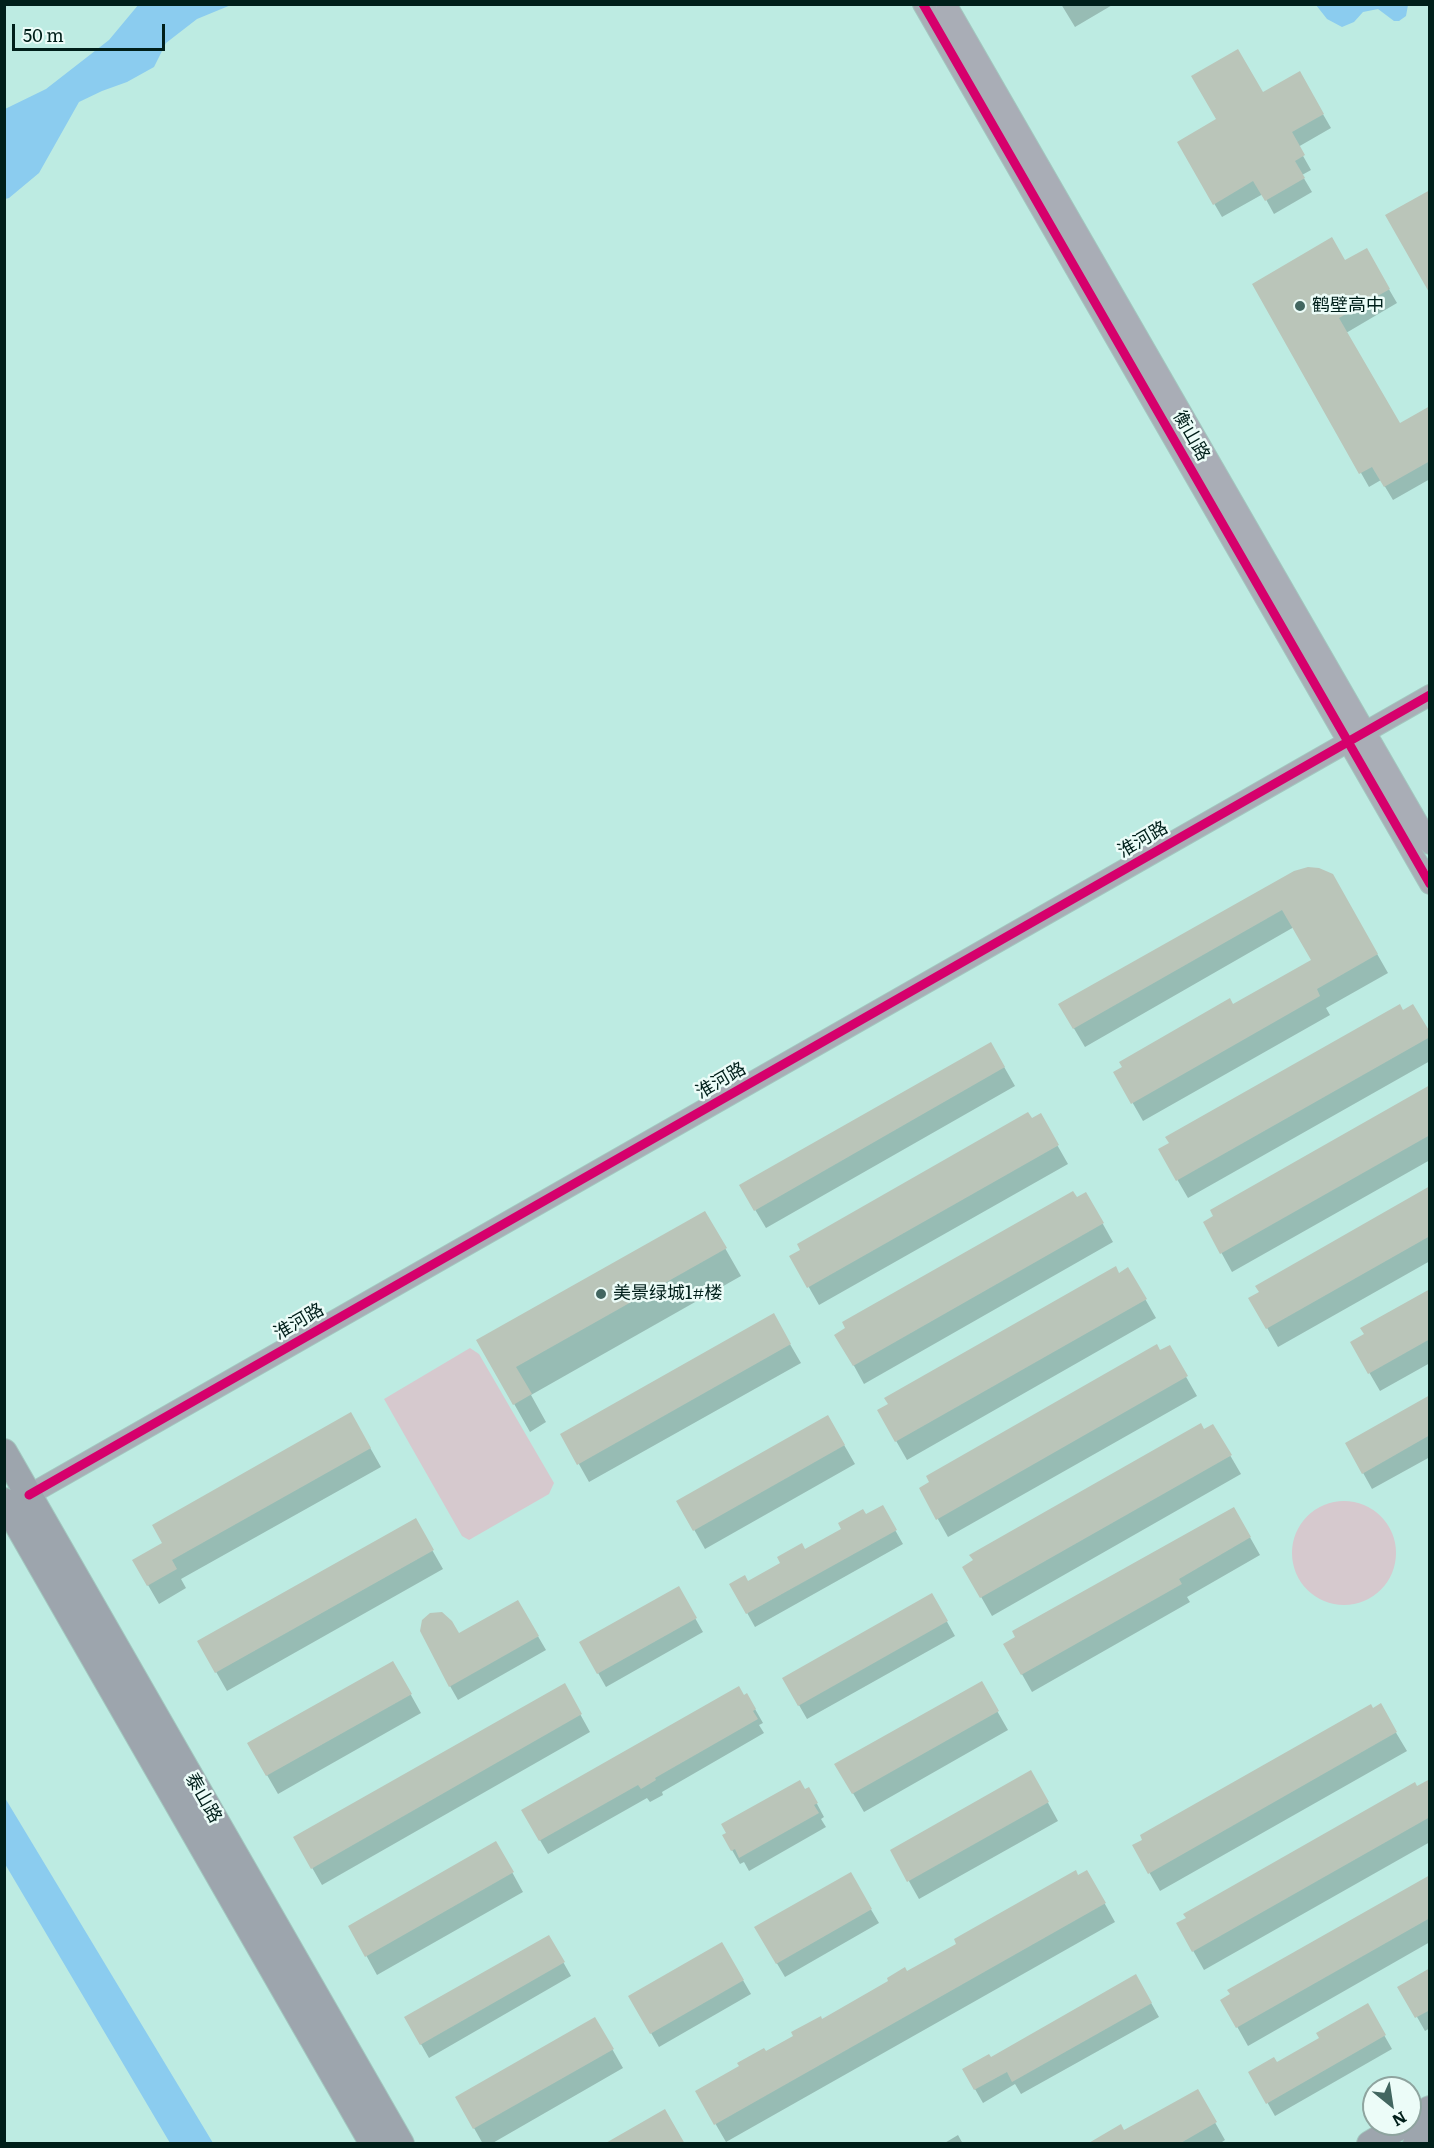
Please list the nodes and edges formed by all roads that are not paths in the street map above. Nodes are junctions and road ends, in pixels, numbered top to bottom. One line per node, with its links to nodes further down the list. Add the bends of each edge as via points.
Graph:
1 (923, 4): 5 (street, 衡山路)
2 (946, 4): 4 (street, 衡山路)
3 (1430, 695): 4 (street, 淮河路)
4 (1365, 732): 5 (street, 淮河路); 6 (street, 衡山路)
5 (1348, 742): 7 (street, 衡山路); 9 (street, 淮河路)
6 (1430, 844)
7 (1430, 884)
8 (4, 1452): 9 (main road, 泰山路)
9 (29, 1495): 14 (main road, 泰山路)
10 (4, 1501): 13 (main road, 泰山路)
11 (1384, 2136): 15 (main road)
12 (1430, 2136): 16 (main road)
13 (373, 2144)
14 (401, 2144)
15 (1370, 2144)
16 (1416, 2144)

